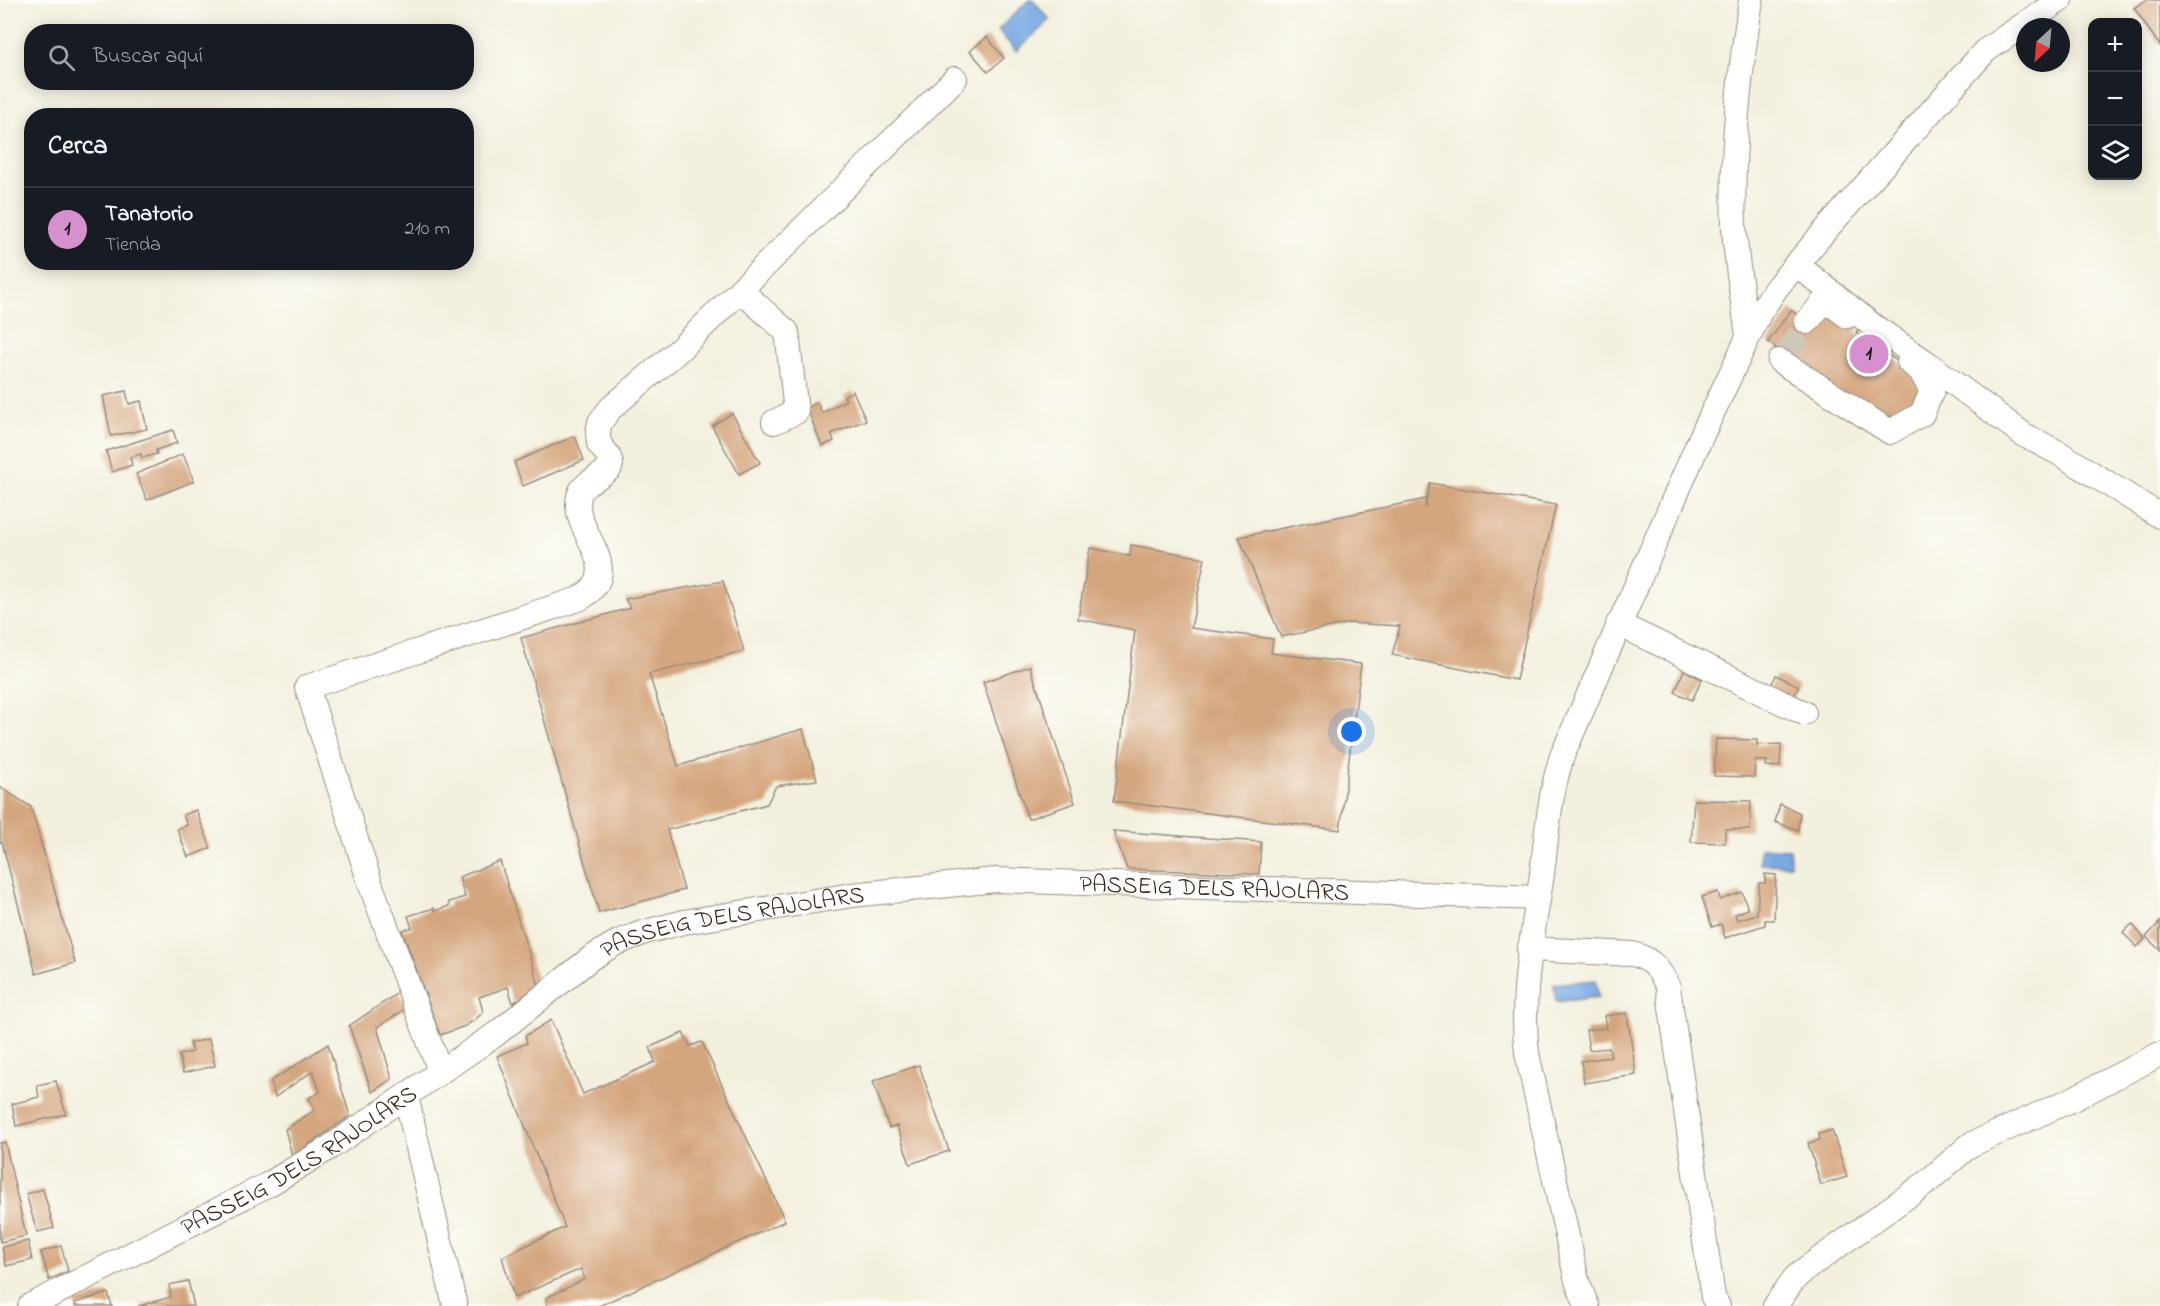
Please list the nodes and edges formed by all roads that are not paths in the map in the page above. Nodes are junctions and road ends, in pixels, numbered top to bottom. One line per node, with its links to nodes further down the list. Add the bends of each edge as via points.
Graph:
1 (1751, 0): 7 (street, via 1736,131 1734,226)
2 (2061, 0): 4 (street, via 1985,51)
3 (955, 79): 5 (street)
4 (1797, 264): 7 (street, via 1760,312); 9 (street, via 1872,325 2024,435)
5 (740, 290): 8 (street, via 787,332 796,412); 15 (street, via 600,422 599,444 608,455 610,468 582,489 577,502 600,569 591,592 307,687 371,886)
6 (1807, 322): 7 (street, via 1827,302 1920,370 1932,391 1922,414 1890,432 1783,358)
7 (1747, 338): 10 (street)
8 (774, 422)
9 (2160, 516)
10 (1618, 624): 11 (street); 12 (street, via 1554,782)
11 (1804, 713)
12 (1538, 898): 13 (street); 15 (street, PASSEIG DELS RAJOLARS, via 996,880 852,895 684,922 616,943 591,958 496,1034)
13 (1529, 949): 19 (street, via 1527,1053 1577,1281); 20 (street, via 1633,954 1653,963 1662,974 1668,987 1713,1297)
14 (2160, 1054): 21 (street, via 1970,1146 1926,1183 1807,1268)
15 (440, 1071): 16 (street, PASSEIG DELS RAJOLARS)
16 (406, 1096): 17 (street, PASSEIG DELS RAJOLARS, via 269,1184); 18 (street)
17 (30, 1306)
18 (455, 1306)
19 (1587, 1306)
20 (1718, 1306)
21 (1775, 1306)

